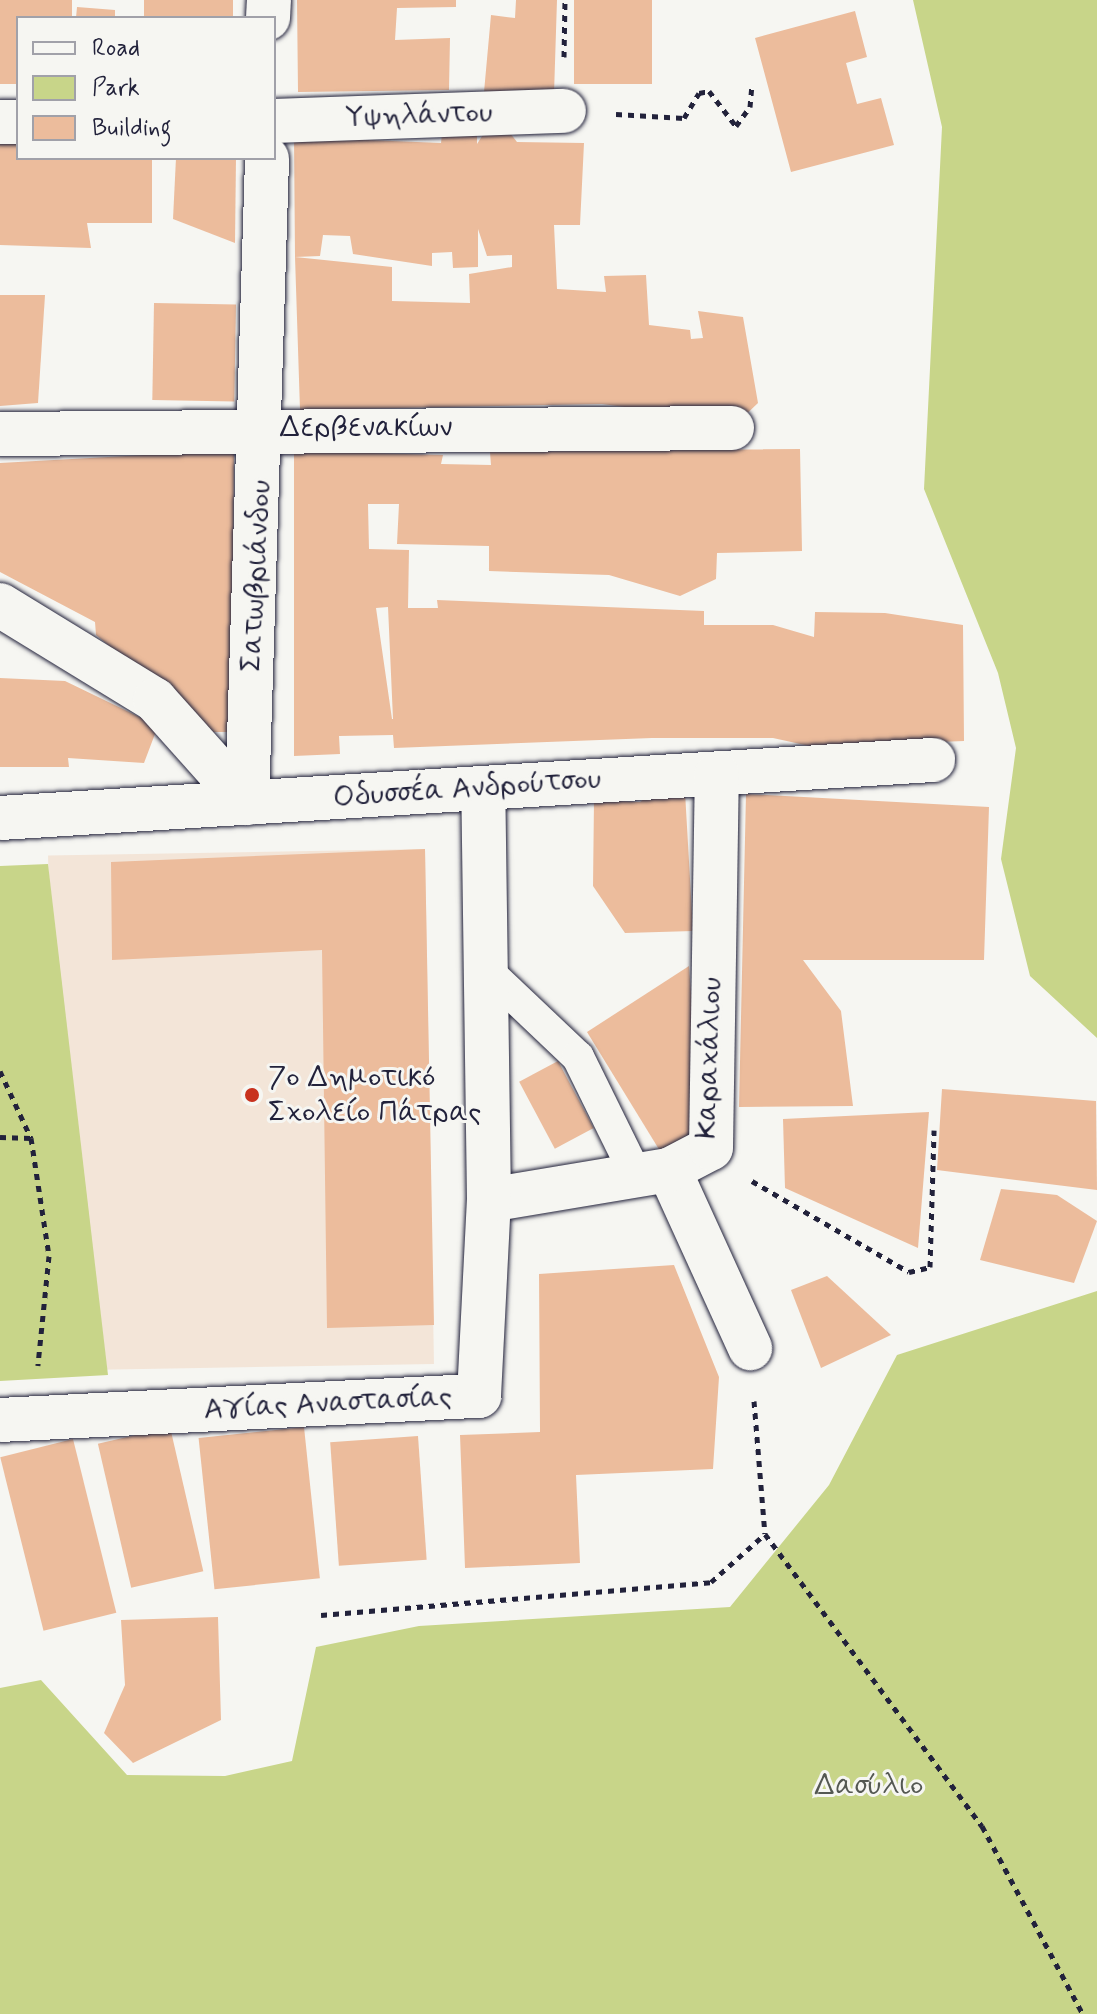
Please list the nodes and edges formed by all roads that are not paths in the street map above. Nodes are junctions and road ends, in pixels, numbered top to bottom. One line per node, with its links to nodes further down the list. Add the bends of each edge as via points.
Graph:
1 (564, 111): 2 (street, Υψηλάντου)
2 (276, 121)
3 (267, 160): 4 (street, Σατωβριάνδου)
4 (264, 428): 5 (street, Δερβενακίων); 6 (street, Δερβενακίων); 11 (street, Σατωβριάνδου)
5 (732, 428)
6 (0, 434)
7 (0, 605): 11 (street, via 155,700)
8 (933, 760): 9 (street, Οδυσσέα Ανδρούτσου)
9 (717, 774): 10 (street, Οδυσσέα Ανδρούτσου); 14 (street, Καραχάλιου, via 711,1148)
10 (483, 788): 11 (street, Οδυσσέα Ανδρούτσου); 13 (street, Αγίας Αναστασίας)
11 (247, 803): 12 (street, Οδυσσέα Ανδρούτσου)
12 (0, 818)
13 (482, 966): 14 (lane, via 578,1057); 15 (street, Αγίας Αναστασίας)
14 (652, 1172): 15 (street); 16 (street, Καραχάλιου)
15 (489, 1200): 17 (street, Αγίας Αναστασίας, via 479,1396)
16 (750, 1348)
17 (15, 1419)

